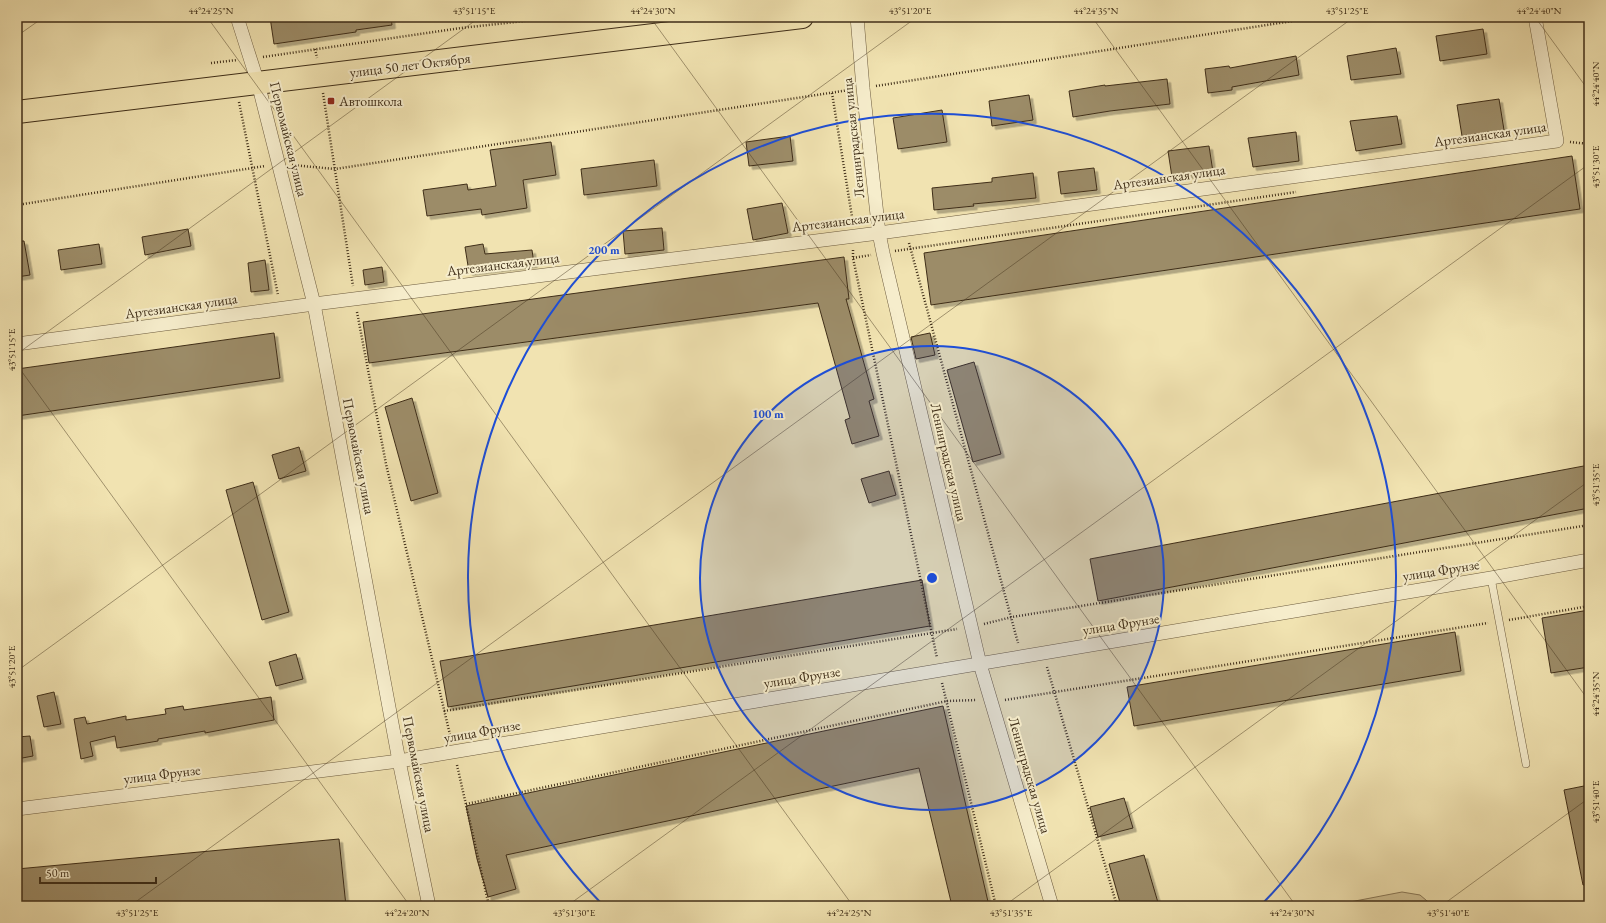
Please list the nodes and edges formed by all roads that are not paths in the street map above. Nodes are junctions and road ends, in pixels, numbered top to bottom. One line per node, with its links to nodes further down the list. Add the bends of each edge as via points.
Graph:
1 (237, 17): 5 (street, Первомайская улица)
2 (802, 17): 5 (highway, улица 50 лет Октября)
3 (857, 17): 7 (street, Ленинградская улица)
4 (1535, 17): 7 (street, Артезианская улица, via 1557,141)
5 (258, 83): 6 (highway, улица 50 лет Октября); 8 (street, Первомайская улица)
6 (17, 112)
7 (879, 233): 8 (street, Артезианская улица); 12 (street, Ленинградская улица)
8 (314, 304): 9 (street, Артезианская улица); 13 (street, Первомайская улица)
9 (17, 344)
10 (1589, 560): 11 (street, улица Фрунзе)
11 (1491, 578): 12 (street, улица Фрунзе); 14 (lane)
12 (980, 664): 13 (street, улица Фрунзе); 17 (street, Ленинградская улица)
13 (399, 761): 15 (street, улица Фрунзе); 16 (street, Первомайская улица)
14 (1526, 764)
15 (17, 808)
16 (429, 906)
17 (1052, 906)

